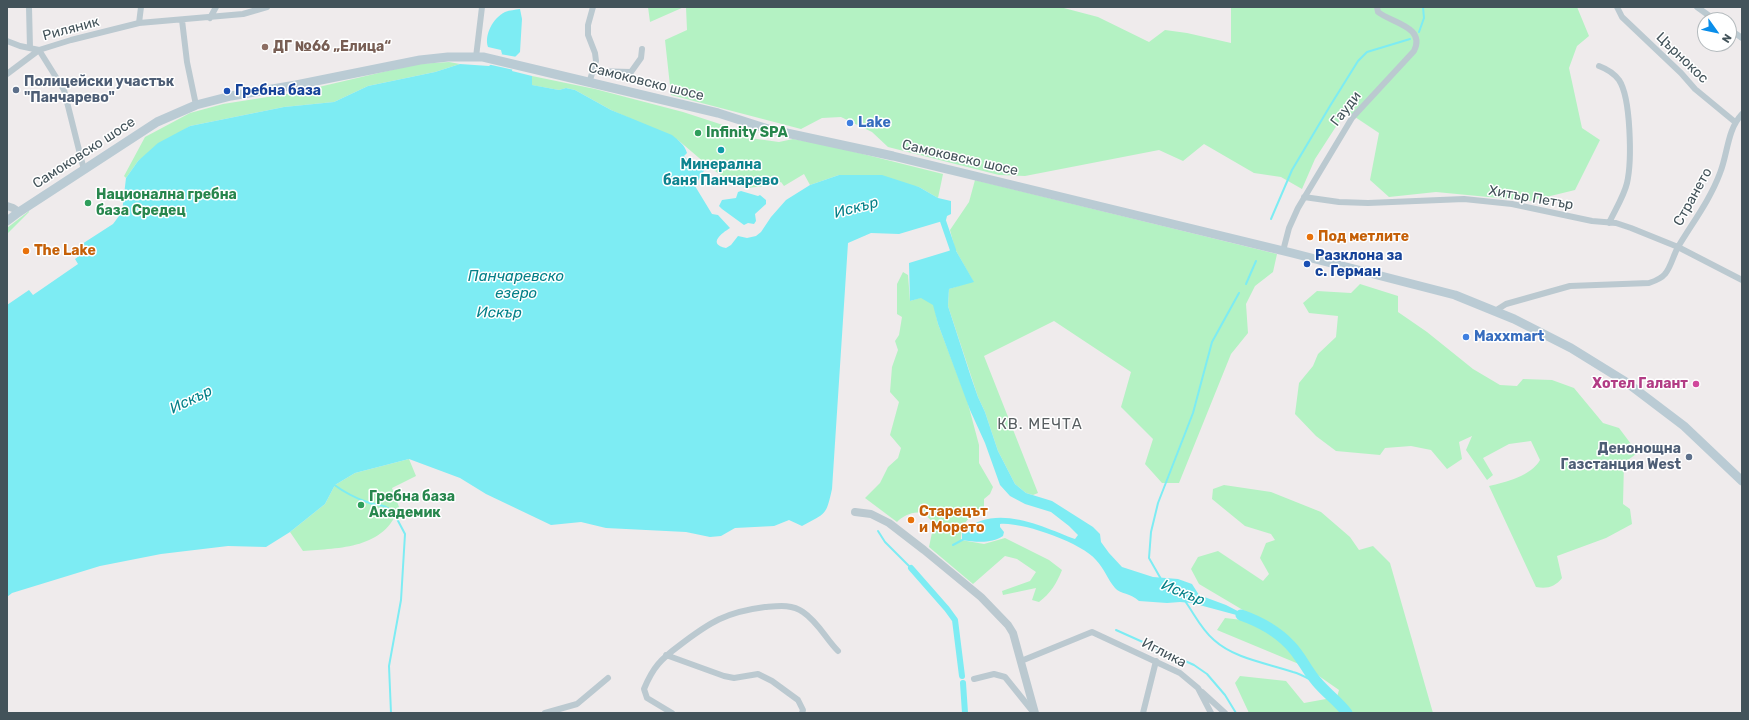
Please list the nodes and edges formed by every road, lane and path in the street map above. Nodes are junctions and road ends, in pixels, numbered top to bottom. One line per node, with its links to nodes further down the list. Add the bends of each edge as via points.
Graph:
1 (29, 7): 13 (street)
2 (141, 7): 11 (street)
3 (216, 7): 9 (street)
4 (267, 7): 9 (street, Риляник, via 243,14)
5 (482, 7): 16 (street)
6 (593, 7): 18 (street, via 588,35 595,53)
7 (1377, 7): 25 (street, Гауди, via 1383,16 1413,32 1417,44 1414,52 1352,118)
8 (1617, 7): 23 (street, Църнокос, via 1622,17 1695,89)
9 (210, 18): 10 (street, Риляник)
10 (182, 20): 11 (street, Риляник); 21 (street)
11 (139, 23): 15 (street, Риляник)
12 (7, 41): 13 (street)
13 (30, 48): 15 (street)
14 (642, 49): 18 (street, via 641,58 632,72)
15 (39, 50): 19 (street, Риляник); 24 (street, via 64,90)
16 (476, 57): 20 (main road, Самоковско шосе); 21 (main road, Самоковско шосе, via 420,60 230,96)
17 (1599, 66): 29 (street, via 1610,70 1622,85 1630,137 1627,184)
18 (593, 71): 20 (street)
19 (7, 74)
20 (589, 83): 31 (main road, Самоковско шосе, via 718,113 768,129 893,156)
21 (196, 105): 24 (main road, Самоковско шосе, via 157,122)
22 (1742, 114): 23 (street, Странето)
23 (1735, 122): 30 (street, Странето, via 1724,162 1712,192)
24 (84, 170): 27 (main road, Самоковско шосе)
25 (1304, 197): 29 (street, Хитър Петър, via 1368,203 1464,199 1512,204); 31 (street, Гауди, via 1292,219)
26 (7, 206): 27 (street)
27 (19, 212): 28 (main road, Самоковско шосе)
28 (7, 222)
29 (1609, 223): 30 (street, Хитър Петър, via 1632,228)
30 (1678, 247): 32 (street, Хитър Петър); 33 (street, Странето, via 1664,275 1649,283 1570,286 1506,304)
31 (1283, 250): 33 (main road, Самоковско шосе, via 1455,295)
32 (1741, 277)
33 (1494, 311): 34 (main road, Самоковско шосе, via 1571,348 1626,382 1684,426)
34 (1742, 481)
35 (855, 512): 38 (street, via 871,514 889,523 989,604 1013,633)
36 (838, 651): 37 (street, via 827,640 822,630 803,612 790,606 774,606 737,611 718,618)
37 (666, 655): 44 (street, via 650,673 644,689 647,698); 45 (street, via 724,676 734,678 758,674 798,700)
38 (1022, 660): 39 (street, Иглика, via 1092,632); 46 (street)
39 (1156, 661): 42 (street, Иглика, via 1180,673); 47 (street)
40 (608, 678): 43 (street, via 577,704)
41 (974, 679): 46 (street, via 994,674 1005,677)
42 (1198, 688): 48 (street, Иглика); 49 (street)
43 (545, 713)
44 (672, 713)
45 (802, 713)
46 (1034, 713)
47 (1143, 713)
48 (1211, 713)
49 (1225, 713)

